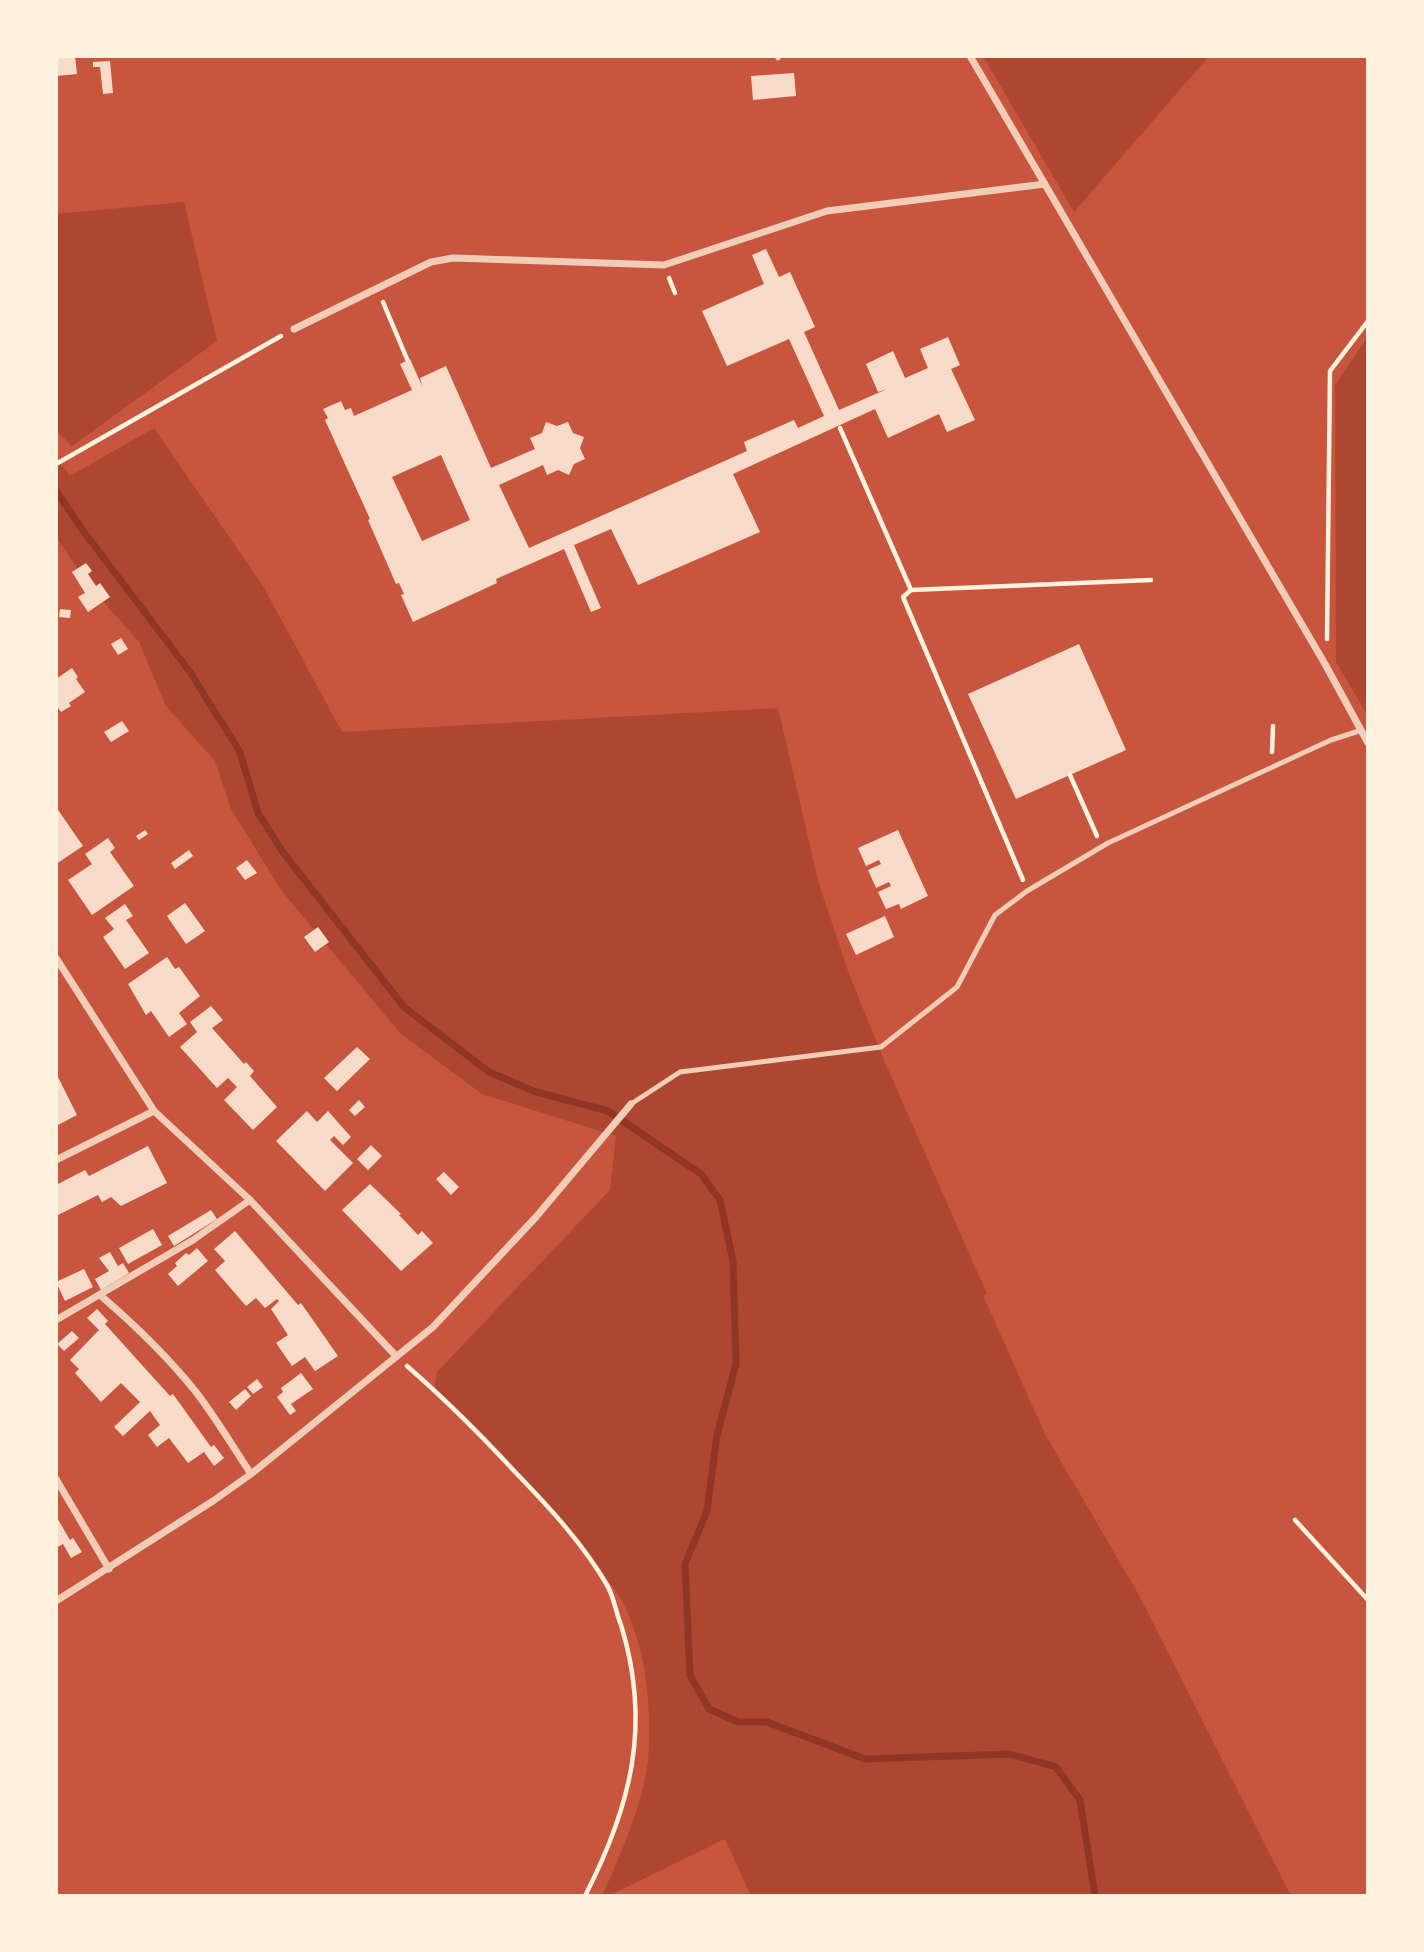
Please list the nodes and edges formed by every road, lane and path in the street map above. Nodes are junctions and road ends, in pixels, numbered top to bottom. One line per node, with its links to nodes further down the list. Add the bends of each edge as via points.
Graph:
1 (970, 56): 2 (street)
2 (1045, 184): 3 (street, via 827,211 664,265 453,258 431,262); 11 (street)
3 (378, 288): 5 (street); 6 (path)
4 (1368, 321): 11 (path, via 1330,371)
5 (294, 329): 8 (path)
6 (407, 359)
7 (840, 428): 10 (path)
8 (56, 464)
9 (1151, 580): 10 (path)
10 (911, 590): 18 (path, via 903,597)
11 (1325, 664): 13 (street)
12 (1273, 726): 15 (path)
13 (1362, 730): 14 (street); 15 (lane)
14 (1368, 743)
15 (1272, 767): 17 (lane)
16 (1070, 775): 17 (path)
17 (1102, 847): 18 (lane)
18 (1027, 891): 20 (lane, via 995,915 957,987 881,1047 680,1072)
19 (56, 958): 21 (street)
20 (631, 1104): 26 (street, via 536,1217 433,1327)
21 (154, 1111): 22 (street); 23 (street)
22 (56, 1160)
23 (250, 1200): 24 (street); 26 (street)
24 (100, 1295): 25 (street); 27 (street, via 140,1329 191,1387)
25 (56, 1320)
26 (396, 1356): 27 (street); 33 (path, via 467,1421 561,1519 608,1587 630,1656 634,1759 623,1810)
27 (251, 1474): 30 (street)
28 (56, 1479): 30 (street)
29 (1295, 1520): 31 (path)
30 (109, 1569): 32 (street)
31 (1368, 1600)
32 (56, 1601)
33 (585, 1896)

